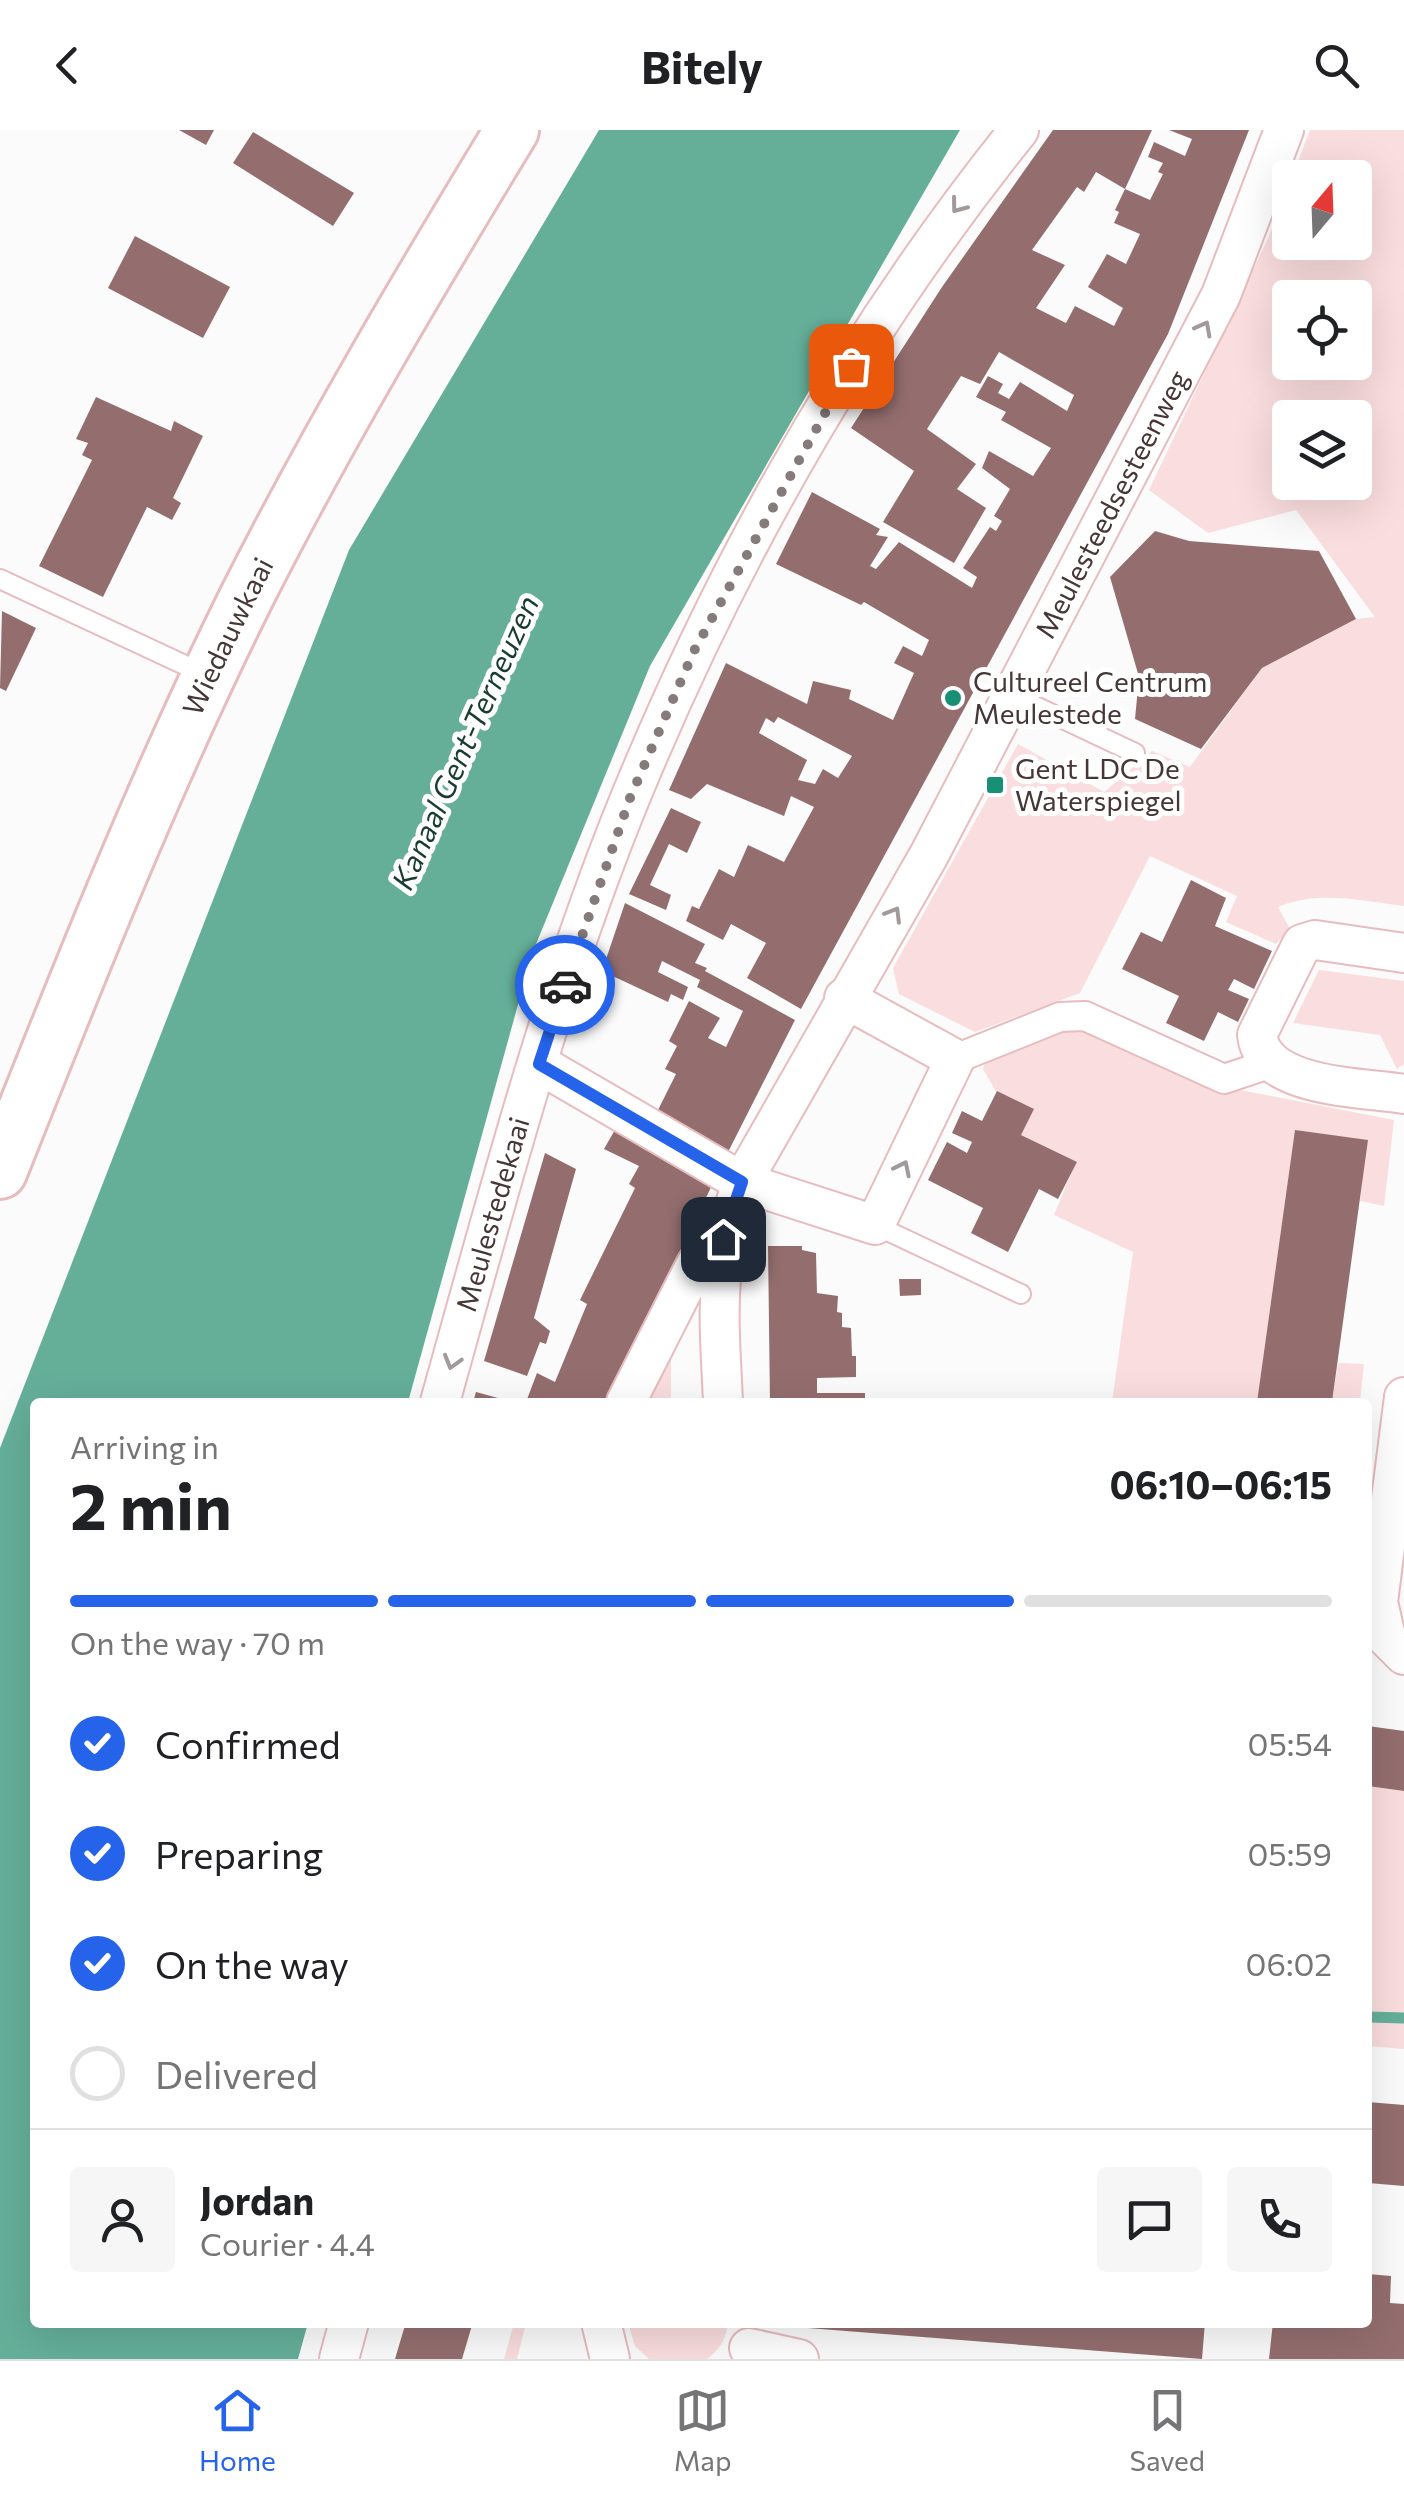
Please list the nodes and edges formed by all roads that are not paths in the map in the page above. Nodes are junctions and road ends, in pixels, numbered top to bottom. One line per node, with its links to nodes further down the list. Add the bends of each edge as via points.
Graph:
1 (512, 130): 5 (main road, Wiedauwkaai, via 337,423)
2 (1019, 130): 11 (street, Meulestedekaai, one-way to 11, via 953,212 868,338 694,651 630,798)
3 (1284, 130): 6 (street, Meulesteedsesteenweg, one-way to 3, via 1221,295)
4 (0, 579): 5 (lane)
5 (210, 677): 14 (main road, Wiedauwkaai, via 125,859)
6 (1012, 695): 7 (lane); 9 (street, Meulesteedsesteenweg, one-way to 6)
7 (1135, 753)
8 (1404, 954): 12 (street, via 1314,940 1302,944 1258,1036)
9 (844, 998): 10 (street); 15 (street, Meulesteedsesteenweg)
10 (956, 1059): 12 (street, via 1060,1017 1085,1016 1224,1078); 16 (street, one-way to 10)
11 (539, 1064): 15 (street); 20 (street, Meulestedekaai, one-way to 20)
12 (1269, 1064): 13 (street, via 1290,1075)
13 (1404, 1094)
14 (0, 1172)
15 (742, 1182): 16 (street); 17 (street, Meulesteedsesteenweg)
16 (875, 1225): 18 (lane)
17 (723, 1239): 21 (street, Meulesteedsesteenweg, via 696,1264); 22 (street, Meulesteedsesteenweg)
18 (1021, 1294)
19 (1404, 1397): 23 (street)
20 (441, 1398)
21 (628, 1398)
22 (722, 1398)
23 (1398, 1493): 24 (street, via 1378,1602 1386,1636)
24 (1404, 1654)
25 (347, 2328): 28 (street)
26 (602, 2328): 29 (street)
27 (748, 2343): 30 (street)
28 (339, 2359)
29 (610, 2359)
30 (799, 2359)

